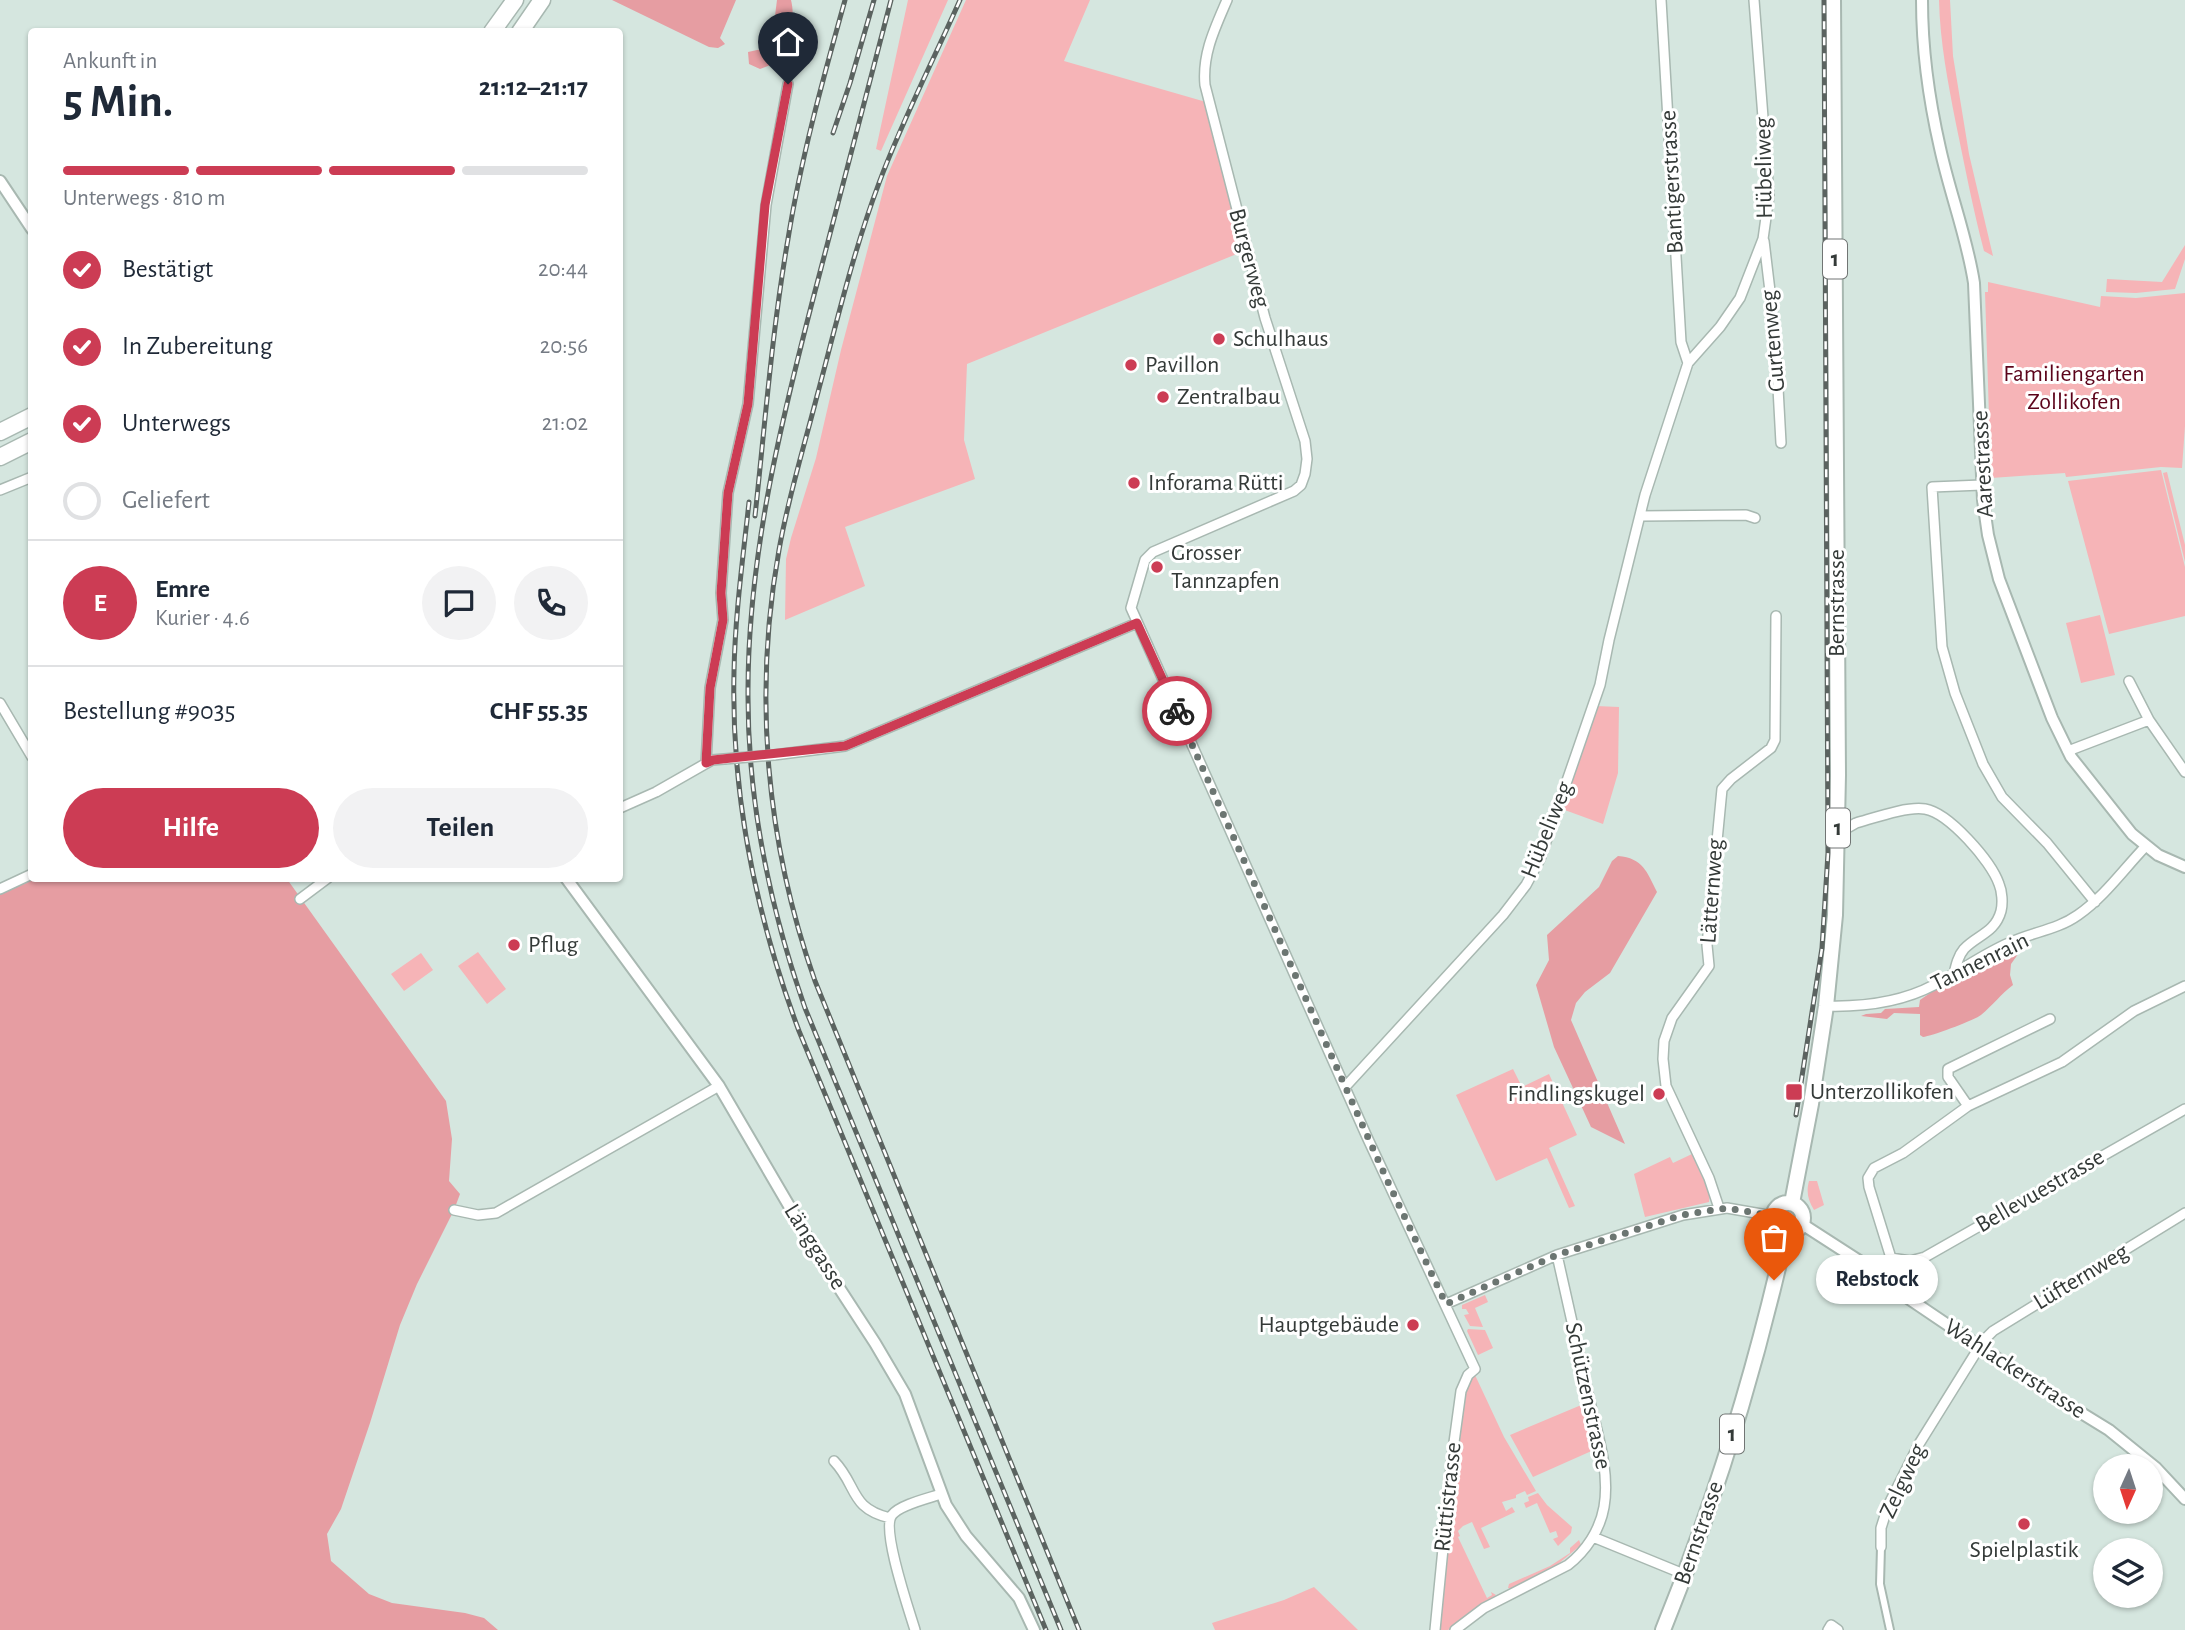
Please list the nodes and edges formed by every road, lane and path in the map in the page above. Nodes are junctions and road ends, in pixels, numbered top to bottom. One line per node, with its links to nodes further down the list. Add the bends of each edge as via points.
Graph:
1 (515, 0): 8 (highway)
2 (542, 0): 9 (highway)
3 (1227, 0): 26 (street, Burgerweg, via 1208,47 1205,85 1265,318 1302,430 1307,467 1304,481 1294,491 1148,556 1132,600)
4 (1661, 0): 14 (street, Bantigerstrasse, via 1681,342)
5 (1754, 0): 13 (street, Hübeliweg, via 1769,196)
6 (1833, 0): 35 (main road, Bernstrasse / 1)
7 (1922, 0): 21 (street, Aarestrasse, via 1933,116 1974,283)
8 (495, 28)
9 (523, 28)
10 (788, 84): 32 (street, via 765,205 748,404 728,493 723,620 710,688)
11 (0, 181): 12 (street)
12 (28, 223)
13 (1763, 239): 14 (street, Hübeliweg, via 1740,298); 18 (street, Gurtenweg, via 1775,334)
14 (1688, 363): 23 (street, Hübeliweg)
15 (28, 418): 16 (highway)
16 (0, 432)
17 (28, 443): 19 (highway)
18 (1780, 443)
19 (0, 457)
20 (28, 479): 22 (street)
21 (1982, 485): 31 (street, Aarestrasse, via 1993,561); 43 (street, via 1932,487 1942,647 1983,764 2002,797)
22 (0, 490)
23 (1640, 516): 24 (street); 49 (street, Hübeliweg, via 1600,685 1541,859 1503,915)
24 (1755, 517)
25 (1776, 616): 53 (street, Lätternweg, via 1775,740 1722,789 1707,945 1709,966 1672,1018 1663,1052 1666,1086)
26 (1137, 623): 32 (street, bridge, via 845,746); 49 (street)
27 (2129, 681): 29 (street)
28 (0, 703): 30 (street)
29 (2149, 720): 31 (street); 33 (street)
30 (28, 750)
31 (2068, 751): 36 (street, Aarestrasse)
32 (706, 763): 34 (street)
33 (2185, 772)
34 (623, 807)
35 (1838, 828): 44 (street, via 1920,808 1934,811 1950,823 1981,856 2001,887 2001,910 1991,928 1966,947); 46 (main road, Bernstrasse / 1)
36 (2145, 847): 37 (street, Aarestrasse); 43 (street, Tannenrain)
37 (2185, 867)
38 (28, 876): 41 (street)
39 (323, 882): 42 (street)
40 (569, 882): 48 (street, Länggasse)
41 (0, 889)
42 (300, 899)
43 (2095, 902): 44 (street, Tannenrain, via 2071,920 2011,941)
44 (1954, 974): 46 (street, Tannenrain, via 1881,1004)
45 (2185, 986): 50 (street, via 2134,1012 2062,1062)
46 (1825, 1006): 52 (main road, Bernstrasse / 1)
47 (2050, 1019): 50 (street, via 1948,1069 1948,1077)
48 (719, 1086): 54 (street, via 496,1213); 65 (street, Länggasse, via 905,1394)
49 (1346, 1086): 62 (street)
50 (1968, 1106): 60 (street, via 1874,1168 1868,1178)
51 (2185, 1109): 60 (street, Bellevuestrasse, via 1925,1257 1910,1261)
52 (1792, 1203): 56 (main road, via 1780,1205); 57 (main road, via 1802,1211)
53 (1719, 1208): 56 (street); 59 (street, via 1682,1215)
54 (454, 1210)
55 (2185, 1213): 63 (street, Lüfternweg, via 1993,1331)
56 (1773, 1216): 58 (main road, via 1774,1225)
57 (1802, 1224): 58 (main road); 61 (street, Wahlackerstrasse)
58 (1786, 1233): 70 (main road, Bernstrasse / 1, via 1744,1395)
59 (1557, 1255): 62 (street); 68 (street, Schützenstrasse, via 1605,1478 1605,1506)
60 (1891, 1258): 61 (street)
61 (1878, 1275): 63 (street, Wahlackerstrasse)
62 (1446, 1304): 73 (street, Rüttistrasse, via 1475,1369 1461,1391)
63 (1979, 1345): 66 (street, Wahlackerstrasse, via 2130,1445); 69 (street, Zelgweg, via 1919,1444 1888,1506)
64 (834, 1461): 67 (street, via 858,1501)
65 (941, 1494): 67 (street, via 898,1510); 72 (street, Länggasse, via 966,1536 1019,1598)
66 (2184, 1495)
67 (890, 1518): 71 (street, via 890,1540)
68 (1593, 1537): 70 (street); 74 (street, Schützenstrasse, via 1568,1565 1484,1608)
69 (1881, 1547): 78 (street, Zelgweg, via 1880,1584)
70 (1686, 1575): 75 (main road, Bernstrasse / 1)
71 (915, 1630)
72 (1034, 1630)
73 (1434, 1630)
74 (1455, 1630)
75 (1663, 1630)
76 (1828, 1630): 77 (street, via 1832,1625)
77 (1838, 1630)
78 (1889, 1630)

